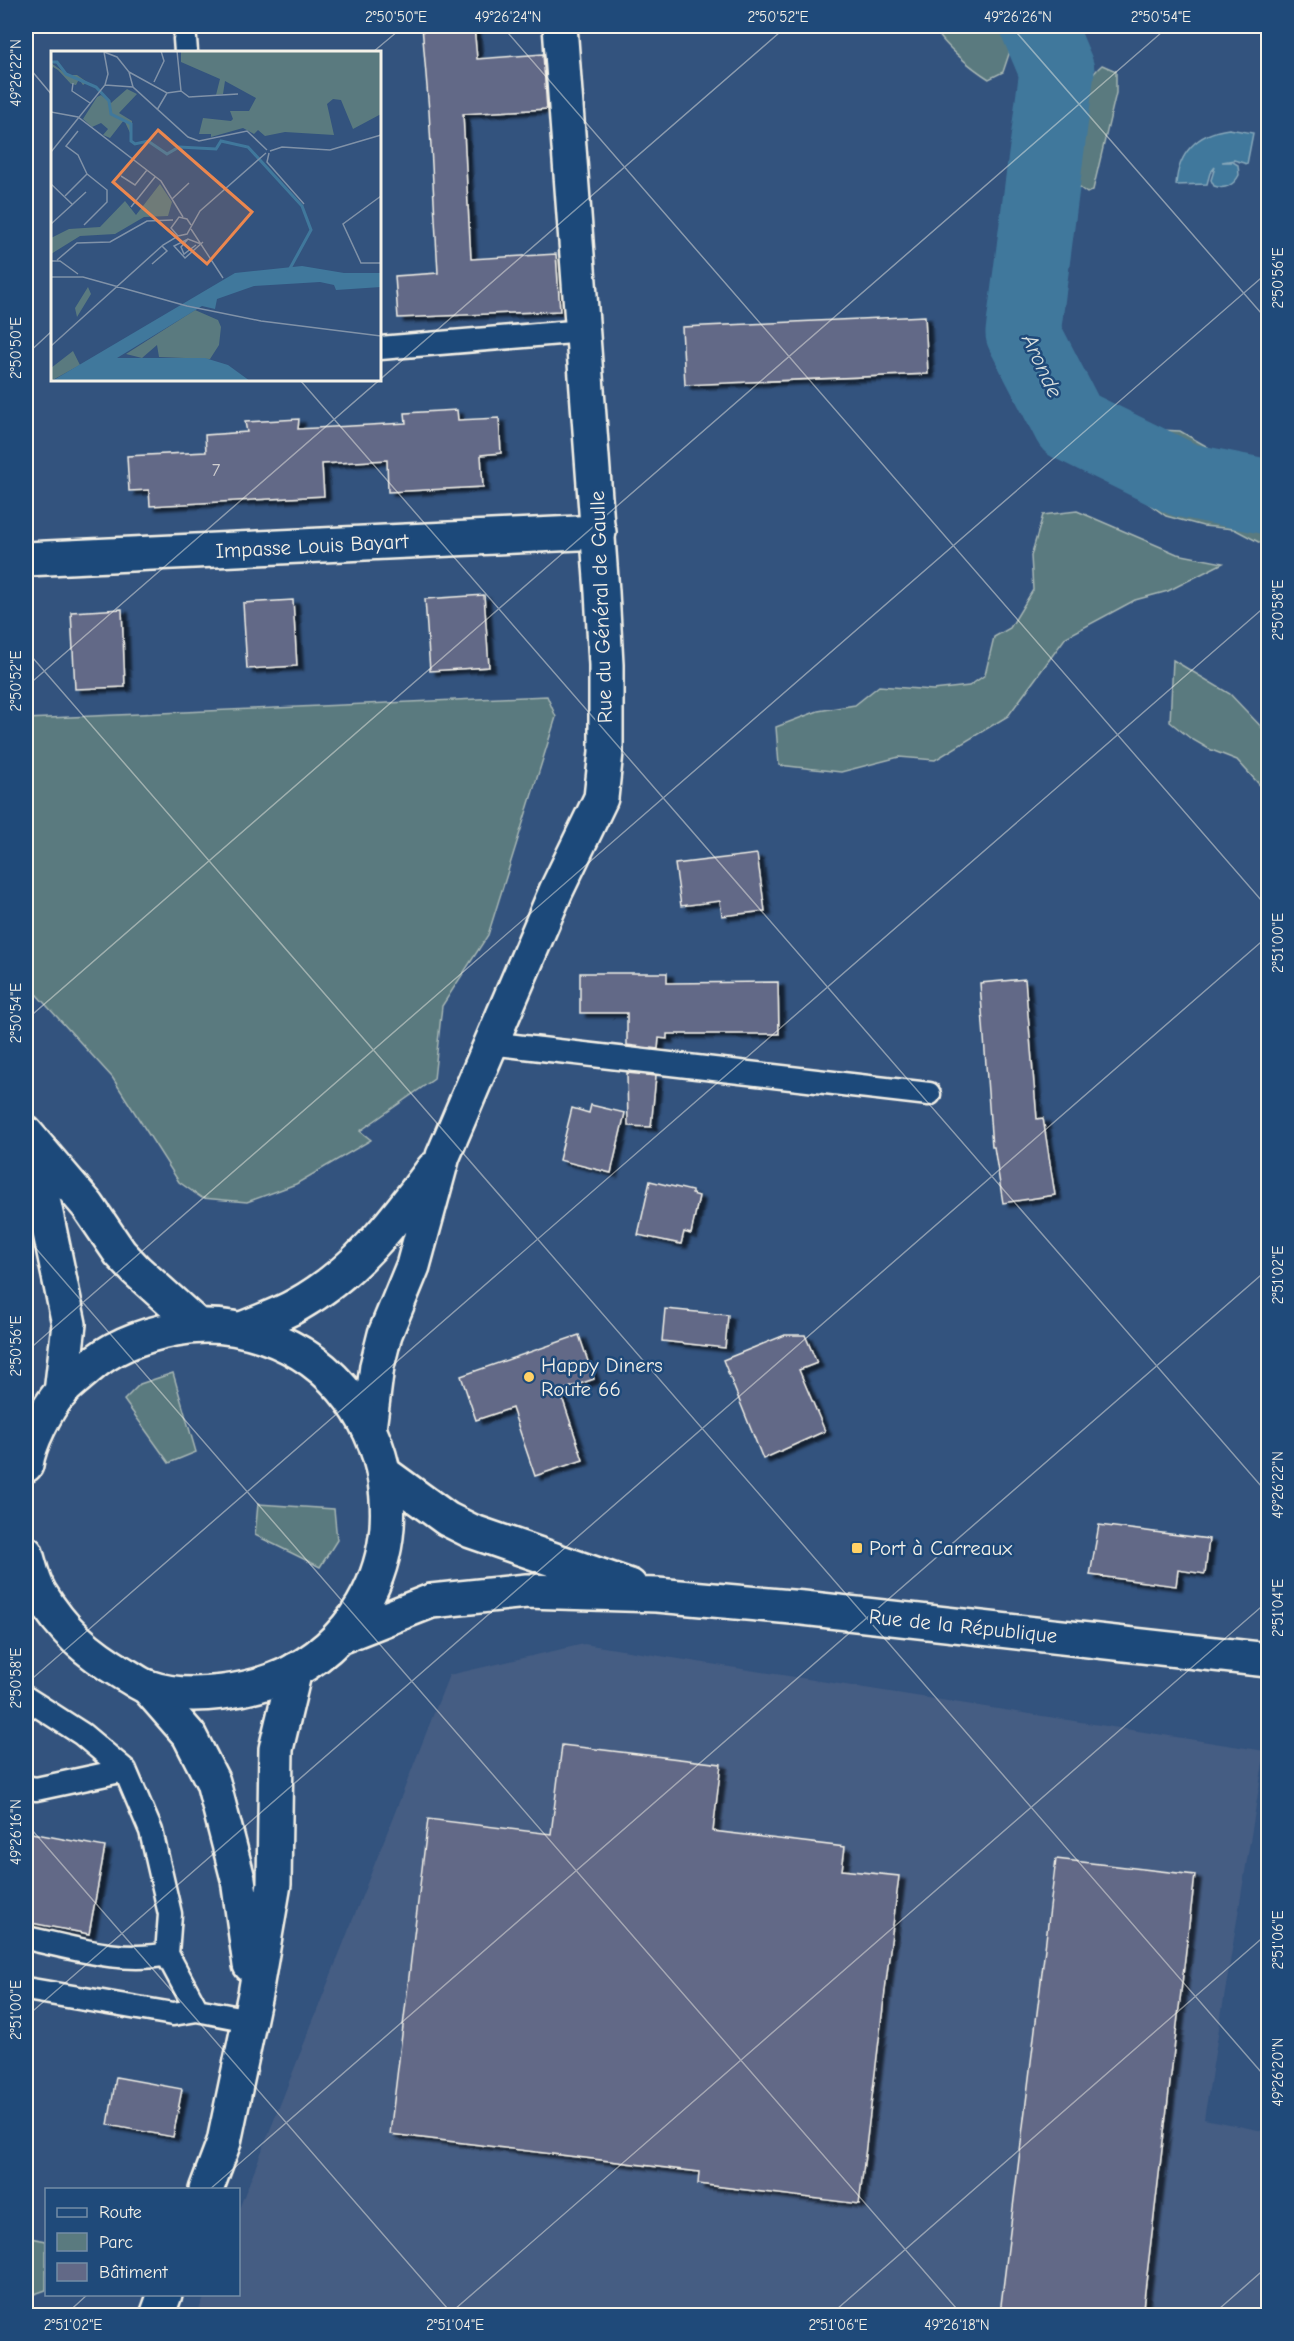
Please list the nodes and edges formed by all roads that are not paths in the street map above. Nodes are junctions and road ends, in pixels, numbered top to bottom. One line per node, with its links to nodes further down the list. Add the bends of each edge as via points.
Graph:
1 (560, 26): 2 (street, Rue du Général de Gaulle)
2 (584, 331): 3 (lane); 4 (street, Rue du Général de Gaulle)
3 (381, 348)
4 (599, 532): 5 (street, Impasse Louis Bayart); 6 (street, Rue du Général de Gaulle, via 606,665 606,752 601,798)
5 (26, 559)
6 (489, 1043): 7 (lane); 10 (street, Rue du Général de Gaulle)
7 (929, 1094)
8 (26, 1133): 11 (street, via 88,1206 120,1253)
9 (26, 1143): 13 (street, via 39,1180 69,1324)
10 (443, 1156): 12 (street, Rue du Général de Gaulle, via 361,1258 296,1306); 14 (street, Rue du Général de Gaulle, via 413,1266 385,1334)
11 (197, 1324): 12 (street); 13 (street, via 146,1334 100,1357)
12 (242, 1329): 14 (street, via 284,1343 321,1366 352,1398)
13 (43, 1413): 15 (street)
14 (369, 1429): 16 (street)
15 (26, 1465)
16 (385, 1474): 19 (street, Rue de la République, via 447,1519 471,1531); 20 (street, via 389,1510 386,1546 375,1581)
17 (26, 1553): 18 (street)
18 (32, 1585): 23 (street, via 70,1636 105,1663)
19 (657, 1595): 20 (street, Rue de la République, via 527,1592 438,1600); 21 (street, Rue de la République, via 856,1613)
20 (342, 1636): 22 (street)
21 (1269, 1660)
22 (295, 1670): 23 (street, via 264,1684 213,1694); 30 (street, via 276,1749 274,1884)
23 (147, 1687): 30 (street, via 189,1735 213,1782 238,1879)
24 (26, 1698): 25 (lane, via 82,1734)
25 (125, 1770): 26 (lane, via 36,1789); 28 (lane, via 151,1832 170,1914)
26 (26, 1787)
27 (26, 1938): 28 (lane, via 146,1959)
28 (167, 1954): 31 (lane)
29 (26, 1989): 31 (lane, via 172,2014)
30 (252, 2007): 31 (lane); 32 (street, via 224,2142)
31 (197, 2010)
32 (207, 2188)
33 (165, 2296): 34 (street)
34 (157, 2316)

